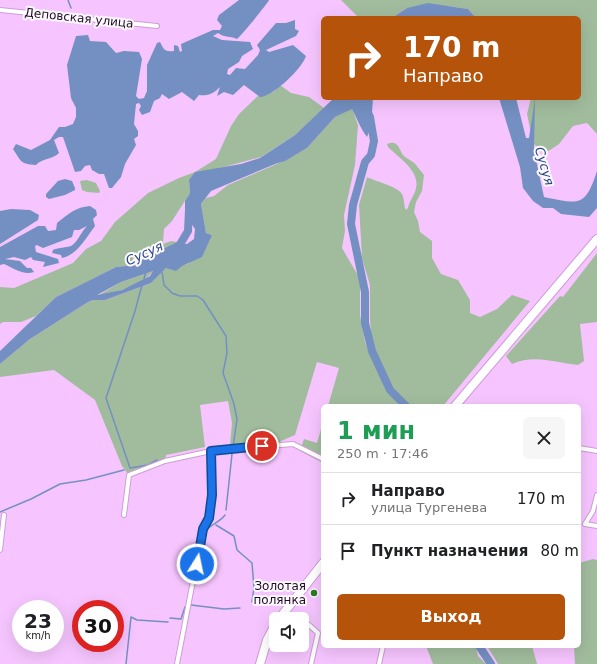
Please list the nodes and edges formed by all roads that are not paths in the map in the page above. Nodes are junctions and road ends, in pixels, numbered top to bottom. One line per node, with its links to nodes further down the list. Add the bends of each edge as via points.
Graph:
1 (0, 10): 2 (street, Деповская улица)
2 (157, 26)
3 (597, 239): 4 (highway)
4 (457, 404)
5 (581, 448): 7 (street)
6 (211, 451): 8 (street, via 293,444); 11 (street, via 165,461 129,475); 19 (street, via 212,495 209,518 203,529)
7 (597, 451)
8 (321, 458)
9 (597, 495): 12 (street, via 593,511 585,524)
10 (4, 515): 13 (street)
11 (124, 516)
12 (597, 526)
13 (0, 550)
14 (321, 566): 15 (highway)
15 (284, 612)
16 (309, 625): 21 (street, via 318,633)
17 (269, 636): 20 (highway)
18 (383, 648): 22 (street)
19 (177, 664)
20 (260, 664)
21 (311, 664)
22 (379, 664)

